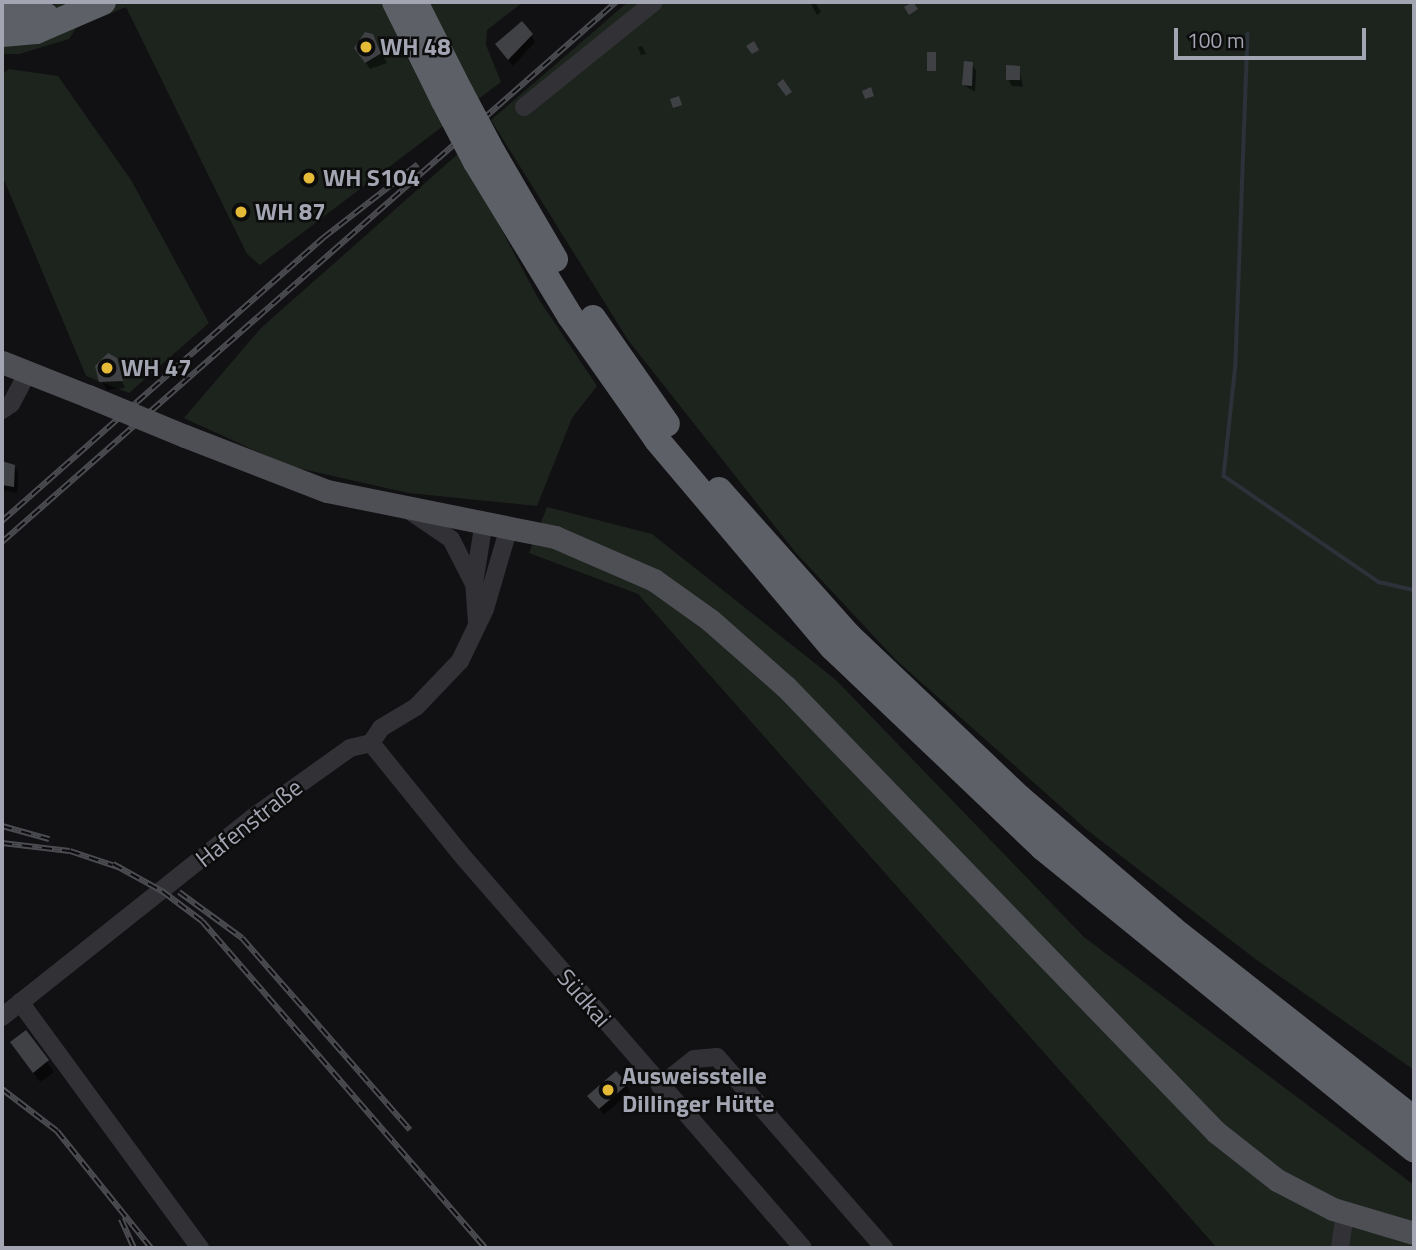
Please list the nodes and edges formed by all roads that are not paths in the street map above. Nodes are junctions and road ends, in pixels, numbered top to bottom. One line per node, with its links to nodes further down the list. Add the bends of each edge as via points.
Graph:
1 (76, 2): 6 (highway, via 27,19)
2 (103, 2): 7 (highway, via 36,32)
3 (395, 2): 8 (highway)
4 (415, 2): 8 (highway)
5 (654, 2): 9 (street)
6 (2, 10)
7 (2, 34)
8 (452, 96): 10 (highway, bridge)
9 (523, 107)
10 (485, 158): 23 (highway, via 671,429 763,542 848,635 1099,868); 24 (highway, via 570,316 657,440 725,526 832,647 1043,848)
11 (2, 362): 12 (main road)
12 (28, 372): 13 (street, via 11,404); 14 (main road, bridge, via 316,487)
13 (2, 410)
14 (404, 507): 15 (main road); 17 (street, via 451,539)
15 (484, 521): 16 (main road); 17 (street)
16 (509, 527): 18 (street, Hafenstraße); 25 (main road, via 555,537 612,559 654,580 710,620 786,687 1216,1132 1277,1180)
17 (474, 584): 18 (street)
18 (477, 623): 19 (street, Hafenstraße, via 451,674 416,707 381,728)
19 (371, 743): 20 (street, Hafenstraße, via 351,747 252,818); 22 (street, Südkai)
20 (20, 1002): 21 (street, Hafenstraße); 27 (street)
21 (2, 1017)
22 (660, 1086): 28 (street, Südkai); 29 (street, via 694,1059 717,1057)
23 (1414, 1118)
24 (1414, 1149)
25 (1345, 1214): 26 (main road); 30 (street)
26 (1414, 1233)
27 (200, 1248)
28 (803, 1248)
29 (884, 1248)
30 (1340, 1248)

